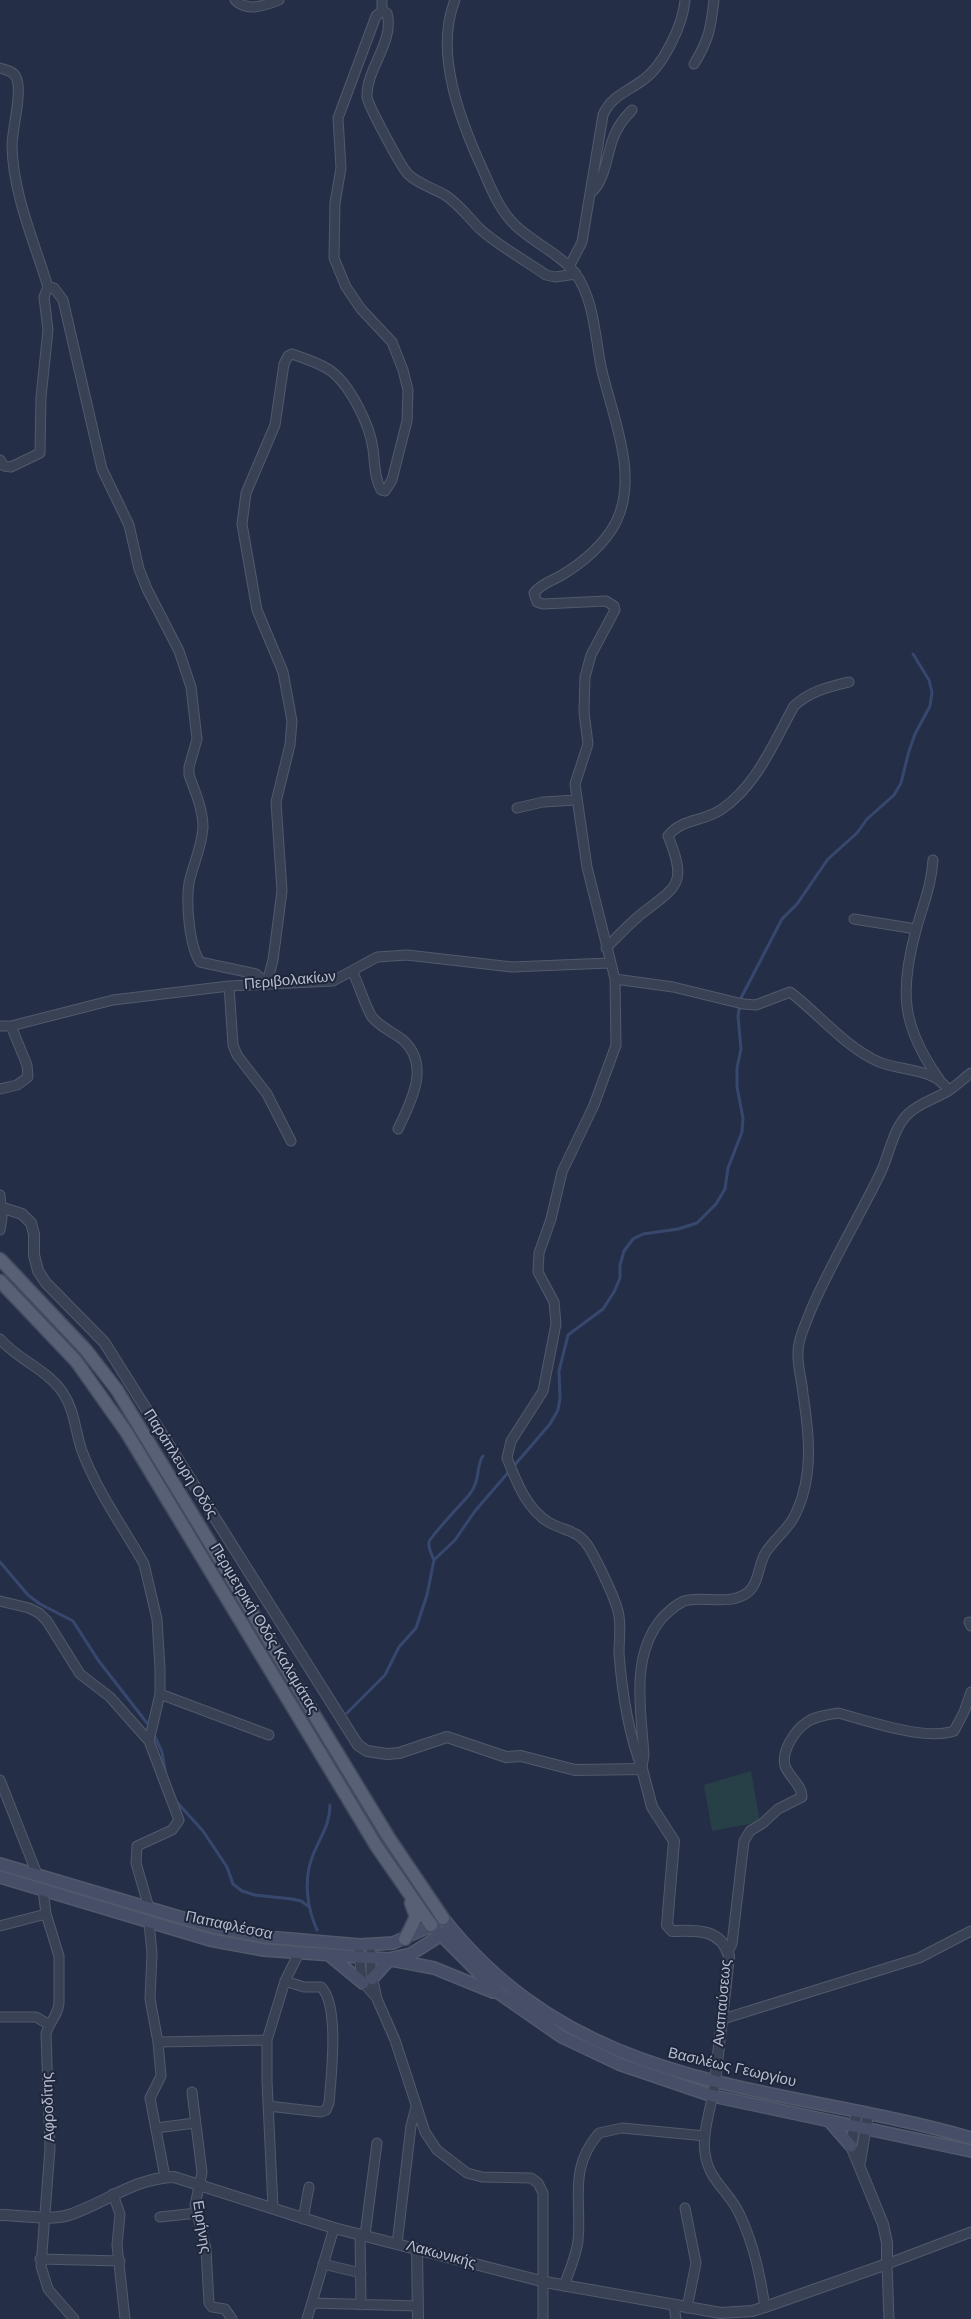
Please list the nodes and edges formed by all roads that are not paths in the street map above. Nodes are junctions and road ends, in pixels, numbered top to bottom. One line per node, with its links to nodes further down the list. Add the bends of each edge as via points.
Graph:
1 (235, 0): 2 (street, via 251,8)
2 (279, 0)
3 (382, 0): 7 (street)
4 (455, 0): 12 (street, via 449,53 452,85 463,128 505,213 516,226)
5 (685, 0): 11 (street, via 681,20 654,70 606,107)
6 (714, 0): 8 (street, via 711,30)
7 (382, 11): 12 (street, via 388,13 389,20 367,98 400,164 409,176 445,195 462,208 481,230 546,275 555,278); 25 (street, via 376,16 338,118 340,168 335,202 334,258 346,287 361,309 392,342 403,370 408,390 407,422 392,480 385,491 381,490 373,447 351,394 329,370 292,354 284,364 275,425 242,508 257,610 283,672 292,721 290,745 276,802 282,891)
8 (694, 64)
9 (0, 68): 13 (street, via 9,70 16,78 18,88 12,144 16,184)
10 (632, 110): 11 (street, via 614,134 600,179)
11 (591, 193): 12 (street, via 582,242)
12 (572, 271): 16 (street, via 585,294 590,312 621,439 625,485 616,523 600,544 576,566 544,583 534,593 537,602 543,604 606,601 615,610 591,656 585,677 584,712 588,744 575,784)
13 (48, 287): 14 (street, via 44,297 48,330 41,397 40,453 11,467 4,466); 25 (street, via 54,288 63,300 102,469 129,525 146,590 179,651 192,687 197,739 189,775 203,825 189,890 193,949 200,962 256,974)
14 (0, 460)
15 (849, 682): 21 (street, via 818,690 800,700 766,758 737,798 710,817 685,822 675,828 668,836 678,861 676,884 665,898)
16 (576, 800): 17 (street, via 543,802); 21 (street, via 587,867)
17 (518, 808)
18 (933, 860): 20 (street, via 931,883)
19 (854, 919): 20 (street)
20 (916, 929): 30 (street, via 905,997 907,1016 918,1046)
21 (606, 948): 22 (street)
22 (609, 963): 23 (street, Περιβολακίων, via 512,967 407,955 377,957); 24 (street)
23 (352, 971): 25 (street, Περιβολακίων, via 333,980); 33 (street, via 372,1017 409,1046 415,1058 416,1088)
24 (614, 979): 30 (street, via 673,987 739,1004 756,1005 790,992 859,1050 879,1062); 46 (street, via 616,1045 594,1105 562,1172 555,1207 538,1253 538,1272 556,1312 546,1381 508,1449 509,1464 533,1509 551,1523 582,1537 619,1614 619,1652 626,1708 633,1745)
25 (267, 983): 26 (street, Περιβολακίων)
26 (229, 986): 28 (street, Περιβολακίων, via 113,1000); 34 (street, via 233,1045 266,1094)
27 (0, 1026): 28 (street, Περιβολακίων)
28 (11, 1026): 31 (street, via 27,1066 28,1077 17,1085)
29 (971, 1073): 32 (street)
30 (939, 1079): 32 (street)
31 (0, 1089)
32 (948, 1090): 46 (street, via 922,1104 902,1122 880,1174 820,1288 804,1328 798,1356 809,1454 804,1496 795,1516 765,1553 749,1592 722,1600 691,1599 668,1611 653,1629 642,1660 640,1680)
33 (398, 1129)
34 (291, 1141)
35 (0, 1195): 36 (street)
36 (1, 1208): 37 (street); 46 (street, Παράπλευρη Οδός, via 22,1214 31,1223 38,1271 104,1342 358,1744 367,1751 387,1754 447,1737 506,1757 521,1756 575,1770)
37 (0, 1230)
38 (0, 1259): 55 (main road, Περιμετρική Οδός Καλαμάτας, via 80,1343 117,1390 389,1838)
39 (0, 1281): 52 (main road, Περιμετρική Οδός Καλαμάτας, via 76,1361 127,1433)
40 (0, 1339): 43 (street, via 47,1375 63,1393 72,1409 90,1468 144,1564 157,1619)
41 (0, 1601): 45 (street, via 29,1608 47,1621 80,1674 110,1697)
42 (971, 1692): 64 (street, via 954,1731 946,1734 927,1735 838,1713 807,1722 791,1738 785,1766 802,1797 778,1809 750,1830 744,1841 732,1944)
43 (160, 1694): 44 (street); 45 (street)
44 (270, 1735)
45 (149, 1741): 53 (street, via 179,1820 172,1830 137,1846 136,1863)
46 (642, 1769): 64 (street, Αναπαύσεως, via 650,1803 674,1841 667,1925 672,1931 708,1932 716,1936)
47 (0, 1780): 49 (street)
48 (0, 1864): 49 (main road, Παπαφλέσσα)
49 (37, 1874): 53 (main road, Παπαφλέσσα)
50 (0, 1877): 51 (main road, Παπαφλέσσα)
51 (43, 1890): 54 (street, Αφροδίτης); 56 (main road, Παπαφλέσσα)
52 (406, 1892): 57 (main road, Περιμετρική Οδός Καλαμάτας); 62 (main road, via 416,1917)
53 (149, 1908): 63 (main road, Παπαφλέσσα, via 250,1936)
54 (46, 1914): 58 (street); 73 (street, Αφροδίτης, via 59,1956 58,2011)
55 (443, 1918): 57 (main road, Παπαφλέσσα); 59 (main road, Βασιλέως Γεωργίου)
56 (149, 1922): 65 (main road, Παπαφλέσσα, via 247,1948); 75 (street, via 152,1954 150,1999)
57 (432, 1925): 61 (main road, Περιμετρική Οδός Καλαμάτας); 62 (main road, Παπαφλέσσα)
58 (0, 1926)
59 (451, 1928): 61 (main road, Παπαφλέσσα); 76 (main road, Βασιλέως Γεωργίου, via 507,1984 573,2030 627,2055)
60 (971, 1931): 72 (street, via 919,1958)
61 (441, 1936): 67 (main road, Παπαφλέσσα, via 411,1954); 70 (main road, Περιμετρική Οδός Καλαμάτας)
62 (405, 1939): 63 (main road, Παπαφλέσσα)
63 (365, 1951): 66 (main road, Παπαφλέσσα); 67 (main road, Παπαφλέσσα); 69 (street)
64 (728, 1951): 72 (street, Αναπαύσεως)
65 (299, 1952): 66 (main road, Παπαφλέσσα); 68 (street)
66 (329, 1954): 69 (main road)
67 (389, 1959): 69 (main road); 70 (main road, via 434,1968)
68 (285, 1981): 74 (street); 79 (street, via 304,1987 321,1987 326,1994 334,2036 329,2103 321,2112)
69 (368, 1981): 80 (street, via 395,2040)
70 (500, 1994): 78 (main road, Βασιλέως Γεωργίου, via 562,2037 594,2054)
71 (0, 2017): 73 (street, via 36,2017)
72 (723, 2019): 76 (street, Αναπαύσεως)
73 (48, 2024): 100 (street, Αφροδίτης, via 50,2148)
74 (268, 2040): 75 (street); 79 (street)
75 (158, 2042): 84 (street, via 161,2078 150,2098)
76 (715, 2082): 78 (street, Αναπαύσεως); 81 (main road, Βασιλέως Γεωργίου)
77 (192, 2092): 83 (street, Ειρήνης)
78 (713, 2096): 82 (main road, Βασιλέως Γεωργίου); 86 (street, Αναπαύσεως)
79 (268, 2106): 96 (street)
80 (416, 2107): 106 (street); 113 (street, via 425,2132 437,2150 467,2173 498,2178 530,2178 538,2183 543,2193)
81 (863, 2112): 85 (street); 87 (main road, Βασιλέως Γεωργίου)
82 (828, 2121): 85 (main road, Βασιλέως Γεωργίου); 89 (main road)
83 (196, 2123): 84 (street); 93 (street, Ειρήνης, via 202,2168)
84 (156, 2128): 92 (street)
85 (860, 2128): 89 (street); 90 (main road, Βασιλέως Γεωργίου); 91 (street)
86 (705, 2136): 114 (street, via 622,2128 599,2134 582,2157 578,2173 578,2241); 119 (street, Αναπαύσεως, via 704,2152 712,2177 734,2203 754,2253)
87 (971, 2138)
88 (377, 2143): 105 (street)
89 (851, 2146): 91 (street)
90 (971, 2150)
91 (860, 2166): 111 (street, via 886,2233)
92 (165, 2177): 93 (street, Λακωνικής, via 177,2177); 95 (street, Λακωνικής)
93 (199, 2185): 96 (street, Λακωνικής); 98 (street, Ειρήνης, via 195,2197)
94 (309, 2187): 102 (street)
95 (113, 2194): 100 (street, Λακωνικής, via 68,2215); 109 (street, via 120,2210 117,2245)
96 (273, 2208): 102 (street, Λακωνικής)
97 (685, 2208): 120 (street, via 696,2262)
98 (197, 2213): 101 (street); 123 (street, Ειρήνης, via 206,2249 209,2303 212,2307 225,2309)
99 (0, 2215): 100 (street, Λακωνικής)
100 (46, 2216): 108 (street, Αφροδίτης)
101 (160, 2217)
102 (303, 2219): 103 (street, Λακωνικής)
103 (334, 2228): 105 (street, Λακωνικής); 110 (street)
104 (971, 2232): 111 (street, Λακωνικής)
105 (363, 2235): 106 (street, Λακωνικής); 112 (street)
106 (397, 2244): 107 (street, Λακωνικής)
107 (417, 2249): 113 (street, Λακωνικής); 117 (street)
108 (40, 2259): 109 (street); 121 (street, Αφροδίτης, via 48,2289)
109 (120, 2261): 122 (street)
110 (323, 2264): 112 (street); 115 (street)
111 (887, 2264): 119 (street, Λακωνικής); 128 (street)
112 (361, 2273): 116 (street)
113 (545, 2282): 114 (street, Λακωνικής); 126 (street)
114 (564, 2286): 118 (street, Λακωνικής)
115 (312, 2303): 116 (street); 124 (street)
116 (361, 2305): 117 (street)
117 (418, 2306): 125 (street)
118 (674, 2306): 120 (street, Λακωνικής); 127 (street)
119 (766, 2307): 120 (street, Λακωνικής, via 728,2313)
120 (687, 2308)
121 (74, 2319)
122 (124, 2319)
123 (232, 2319)
124 (307, 2319)
125 (418, 2319)
126 (543, 2319)
127 (676, 2319)
128 (889, 2319)

